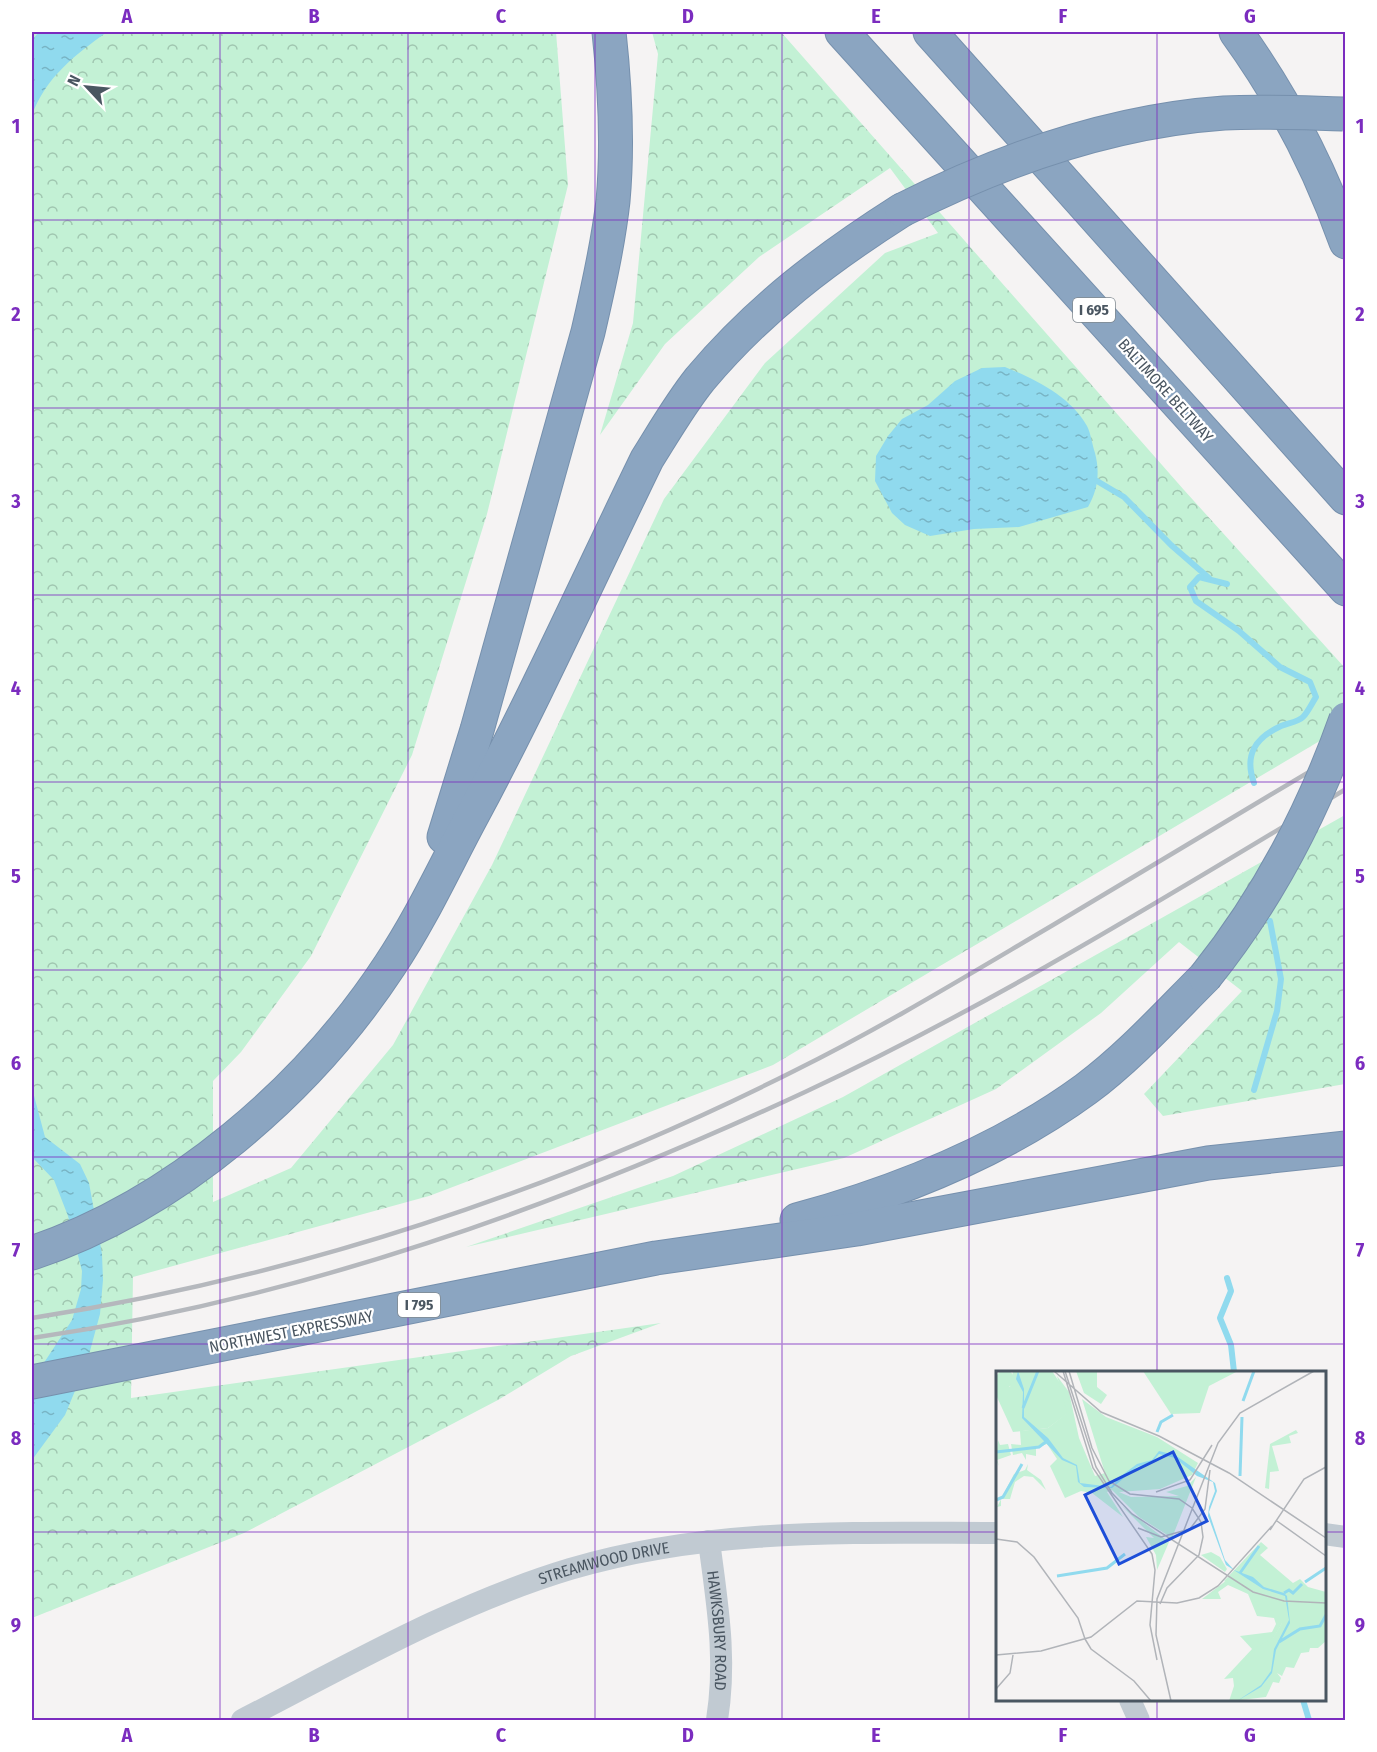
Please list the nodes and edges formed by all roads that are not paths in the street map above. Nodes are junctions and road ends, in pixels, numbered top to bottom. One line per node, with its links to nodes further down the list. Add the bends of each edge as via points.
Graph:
1 (609, 32): 10 (highway, via 615,171 598,288 477,730)
2 (842, 32): 8 (highway, BALTIMORE BELTWAY / I 695)
3 (930, 32): 7 (highway)
4 (1236, 32): 6 (highway, via 1302,136)
5 (1344, 115): 10 (highway, bridge, via 1222,113 1159,121 1061,142 902,210 804,276 760,315 699,381 647,459 514,737)
6 (1346, 242)
7 (1346, 498)
8 (1346, 589)
9 (1346, 719): 13 (highway, bridge, via 1300,827 1238,936 1144,1038 1086,1089 1013,1135 943,1170 848,1206)
10 (420, 914): 12 (highway, via 390,965 345,1026 290,1089 179,1180 123,1212)
11 (1346, 1148): 13 (highway, via 1208,1163 857,1229)
12 (32, 1253)
13 (656, 1258): 14 (highway, NORTHWEST EXPRESSWAY / I 795)
14 (32, 1382)
15 (996, 1533): 18 (street, STREAMWOOD DRIVE, via 792,1533)
16 (1326, 1534): 17 (street)
17 (1346, 1537)
18 (710, 1541): 20 (street, STREAMWOOD DRIVE, via 635,1553 497,1594 435,1621); 21 (street, HAWKSBURY ROAD, via 723,1647)
19 (1130, 1701): 22 (street)
20 (242, 1720)
21 (717, 1720)
22 (1139, 1720)

